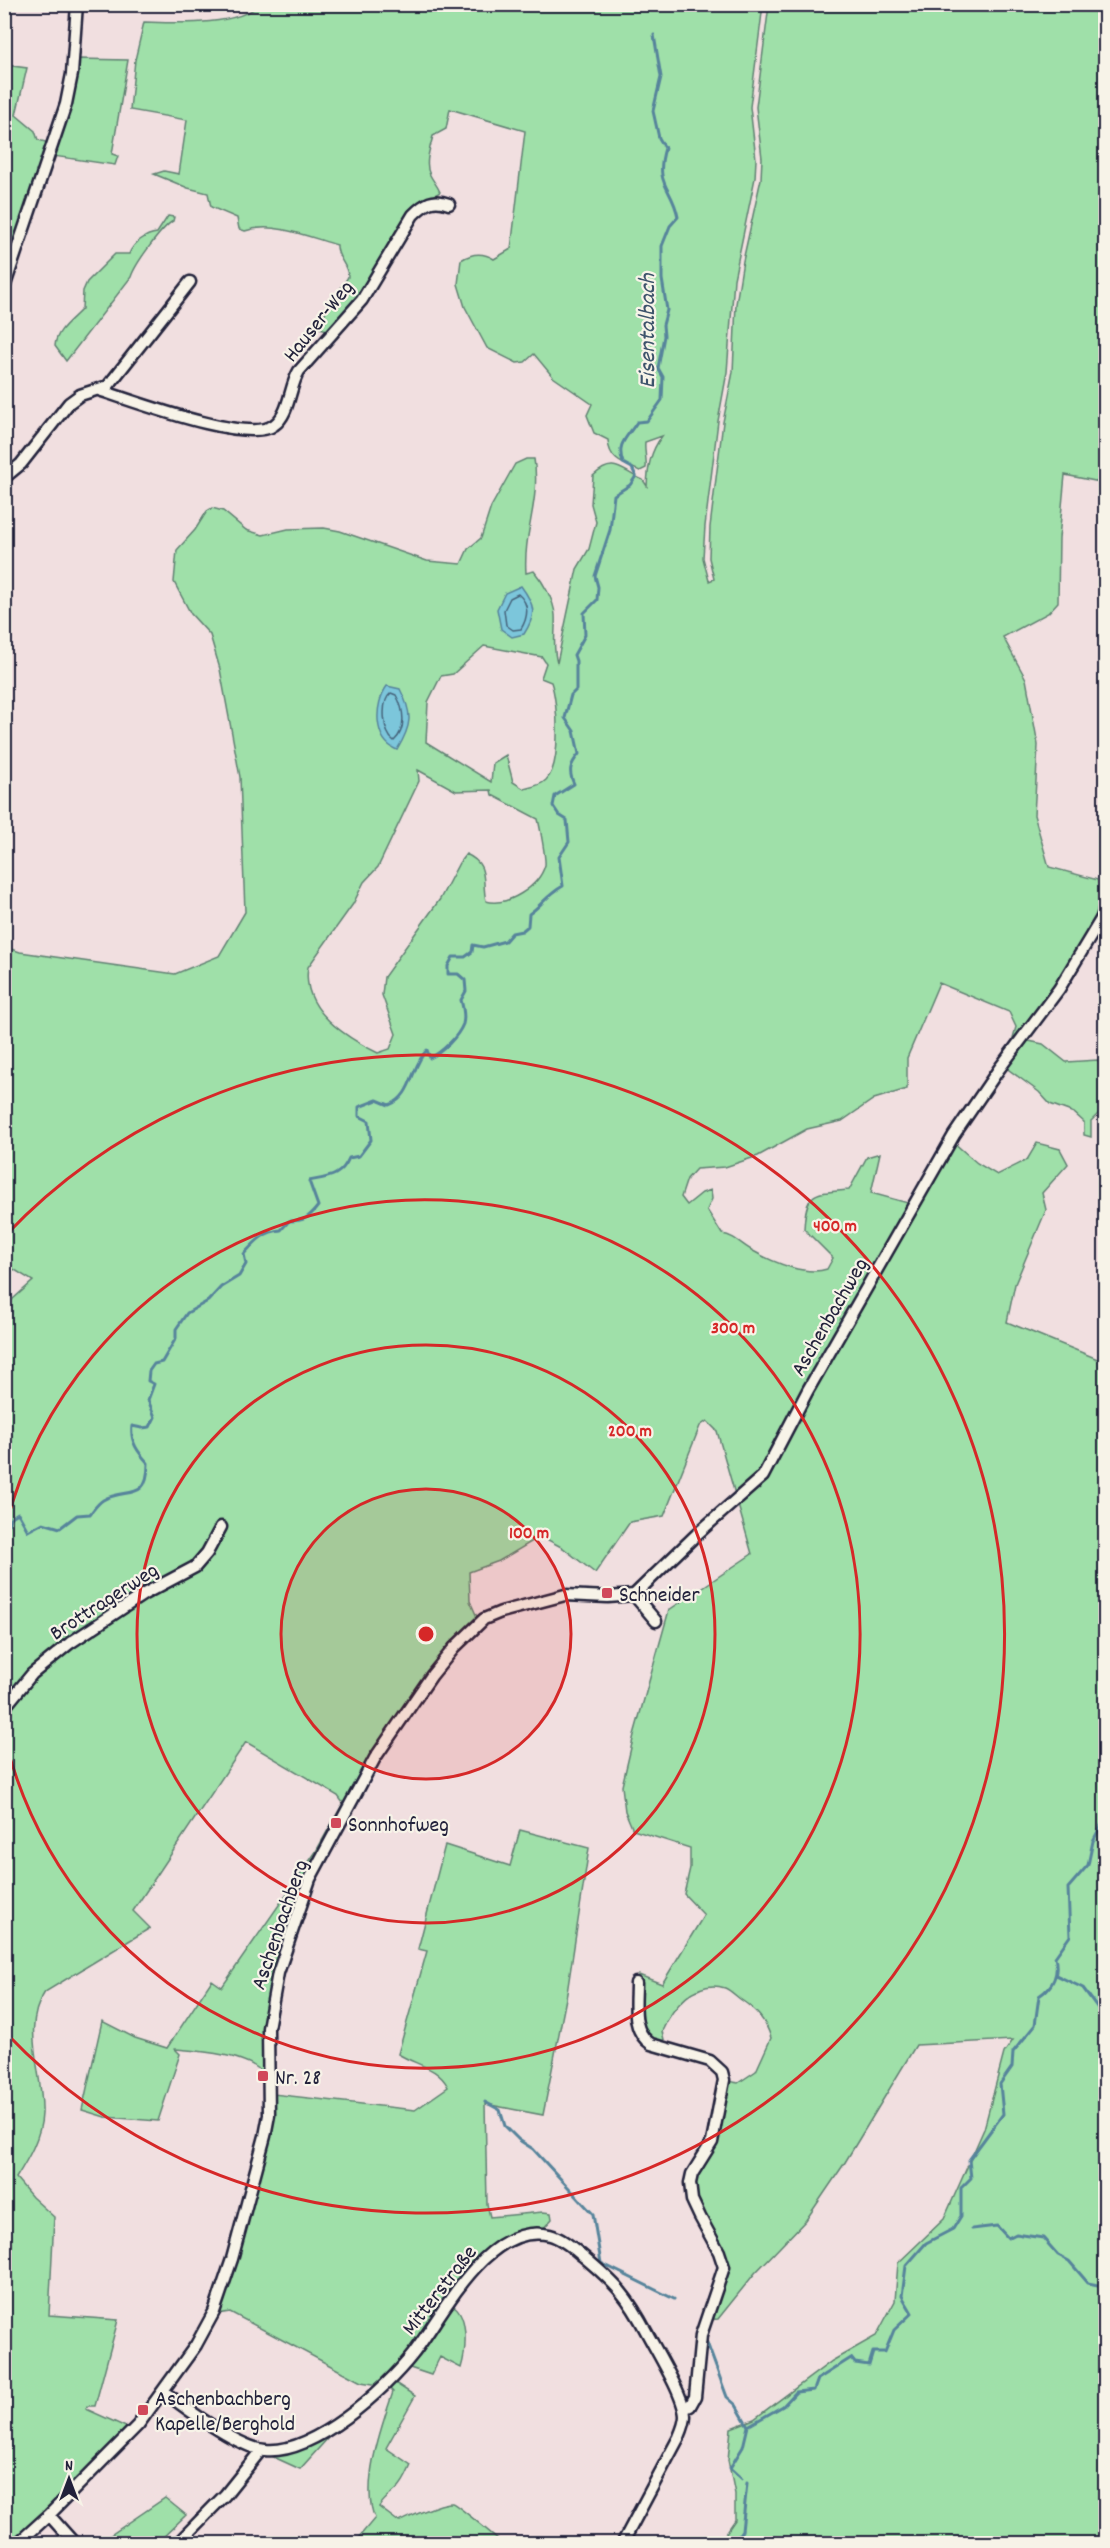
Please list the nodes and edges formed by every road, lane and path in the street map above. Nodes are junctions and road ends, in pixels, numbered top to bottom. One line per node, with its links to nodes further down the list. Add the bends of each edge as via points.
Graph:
1 (77, 4): 4 (street, via 66,104)
2 (449, 204): 5 (street, Hauser-Weg, via 434,200 413,215 362,300 299,371 282,416 272,427 219,427)
3 (190, 282): 5 (street, via 108,386)
4 (4, 288)
5 (99, 390): 6 (street, via 69,403 21,464)
6 (4, 478)
7 (1106, 911): 9 (street, Aschenbachweg, via 1059,989 954,1135 808,1389 763,1476)
8 (222, 1527): 11 (street, Brottragerweg, via 195,1567 144,1594 70,1643 32,1674)
9 (634, 1595): 10 (street); 13 (street, Aschenbachberg, via 565,1595 484,1619 432,1676 375,1758 318,1863 297,1916 269,2013 265,2136 232,2259 206,2330)
10 (656, 1621)
11 (4, 1708)
12 (636, 1983): 14 (street, via 637,2026 643,2039 710,2061 722,2072 724,2080 712,2142 689,2186 724,2267 700,2335 695,2397)
13 (163, 2391): 15 (street, via 204,2421); 16 (street, Aschenbachberg, via 135,2428)
14 (685, 2414): 15 (street, Mitterstraße, via 625,2294 570,2246 540,2234 508,2241 484,2259 447,2303 412,2355 351,2413 304,2442 285,2449); 20 (street, via 679,2437)
15 (261, 2450): 19 (street, via 225,2495)
16 (49, 2516): 17 (street, Aschenbachberg); 18 (street)
17 (17, 2544)
18 (75, 2544)
19 (177, 2544)
20 (622, 2544)

